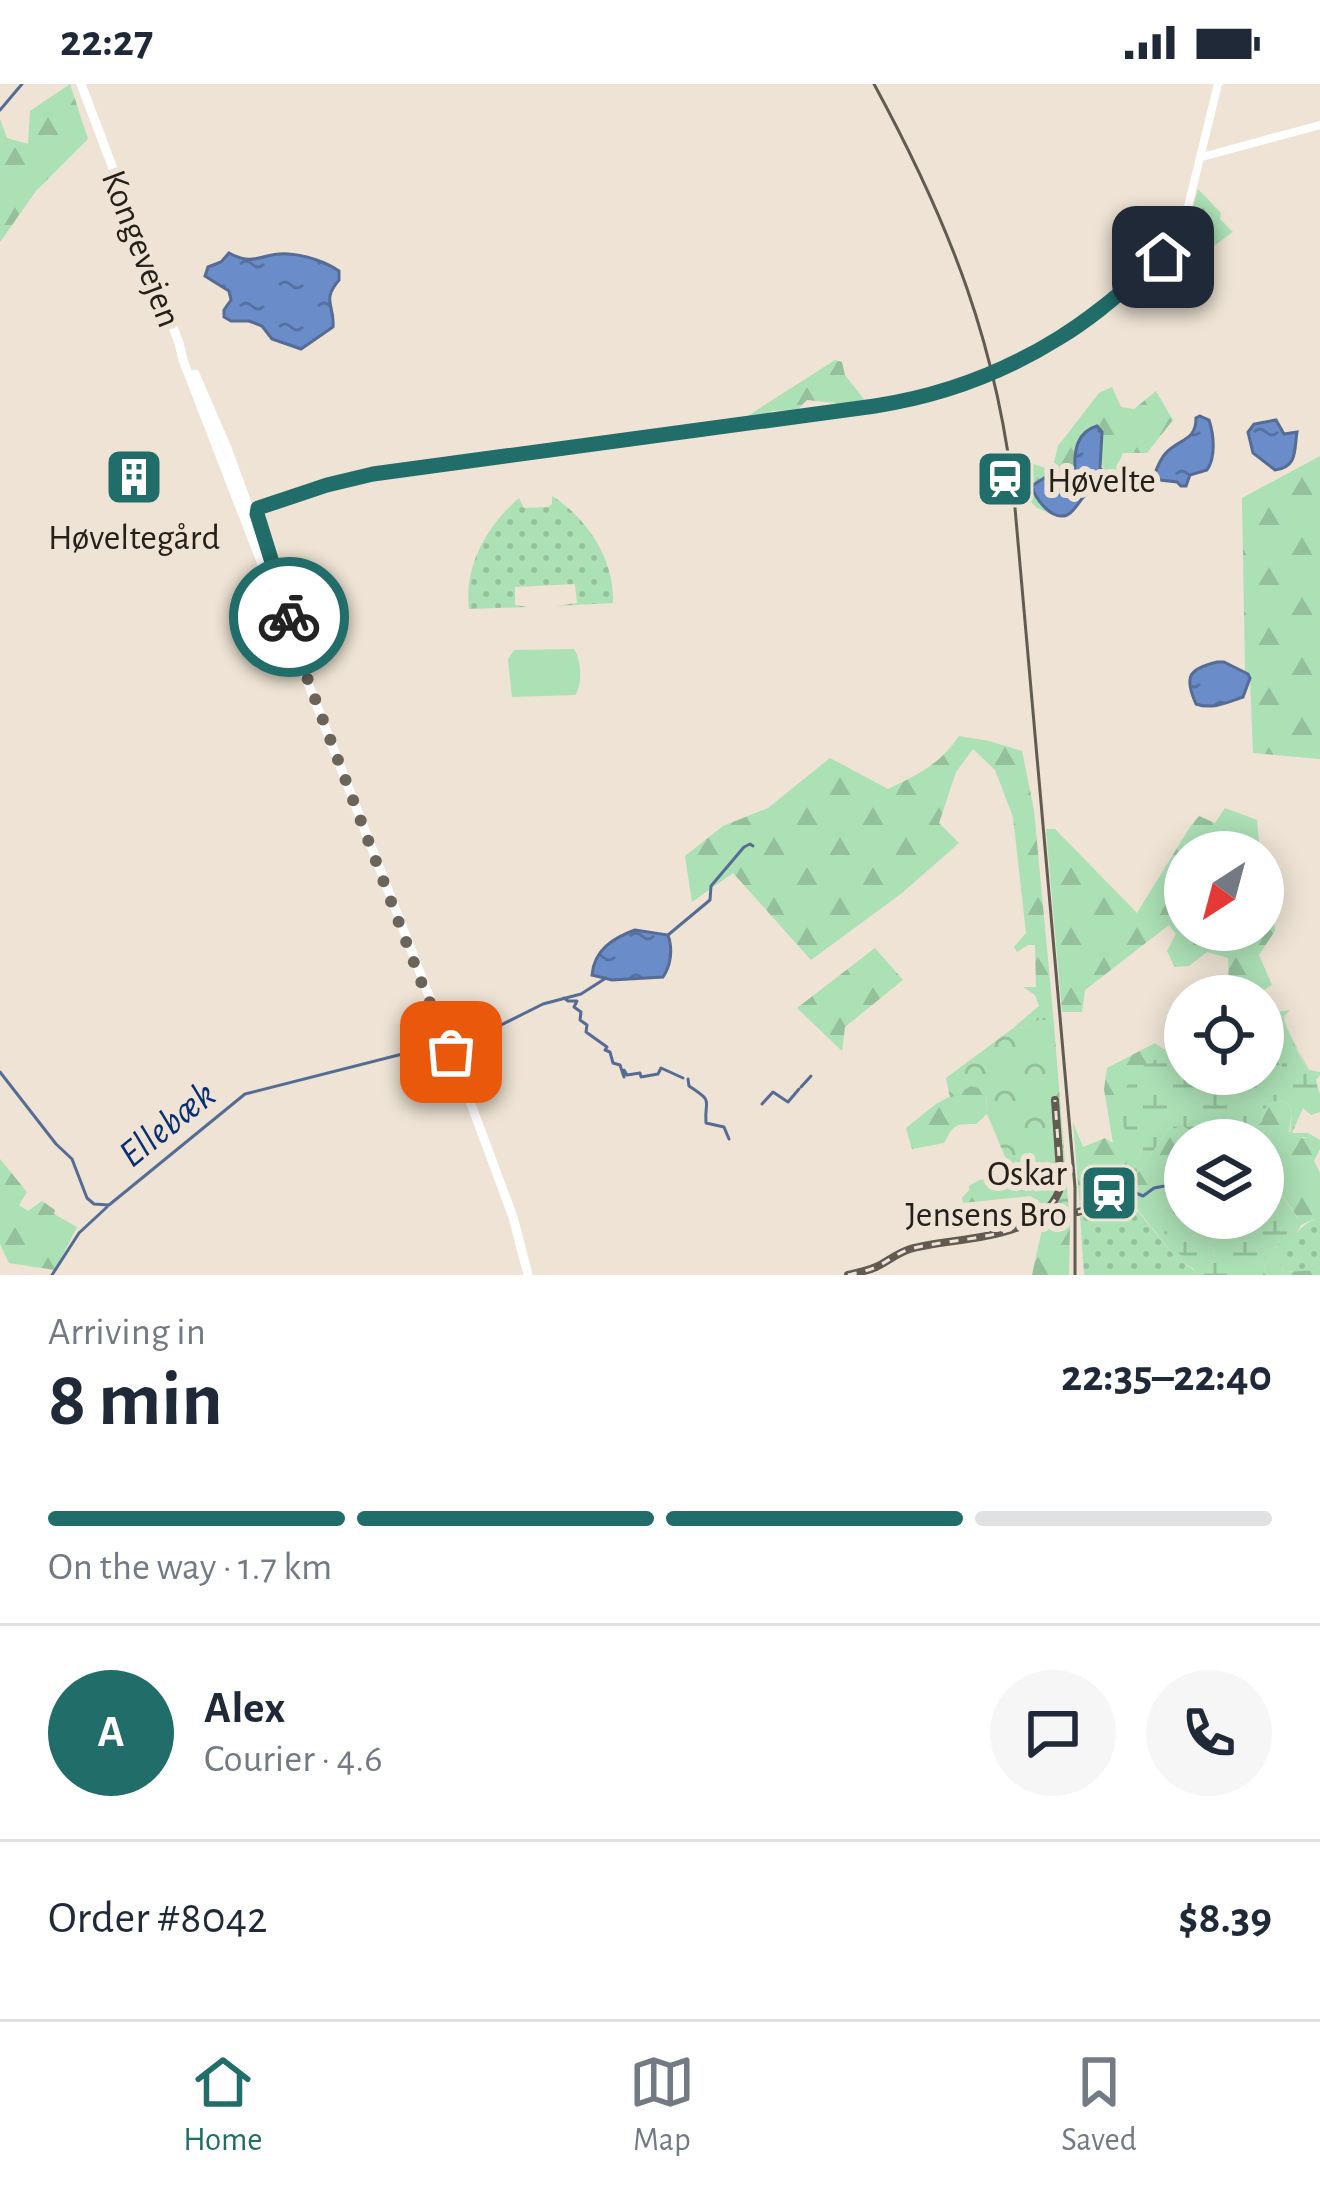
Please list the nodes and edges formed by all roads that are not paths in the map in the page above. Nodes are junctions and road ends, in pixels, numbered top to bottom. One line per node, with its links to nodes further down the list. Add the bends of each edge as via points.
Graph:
1 (81, 84): 5 (main road, Kongevejen)
2 (1218, 84): 4 (street)
3 (1320, 125): 4 (street)
4 (1202, 157): 7 (street, via 1171,249 1071,330 944,392 373,474)
5 (179, 343): 6 (main road, Kongevejen); 7 (main road, Kongevejen)
6 (208, 424): 7 (main road, via 244,508); 8 (main road, Kongevejen)
7 (254, 510): 8 (main road); 9 (main road, Kongevejen)
8 (250, 532): 9 (main road, Kongevejen)
9 (299, 656): 10 (main road, Kongevejen)
10 (526, 1275)

